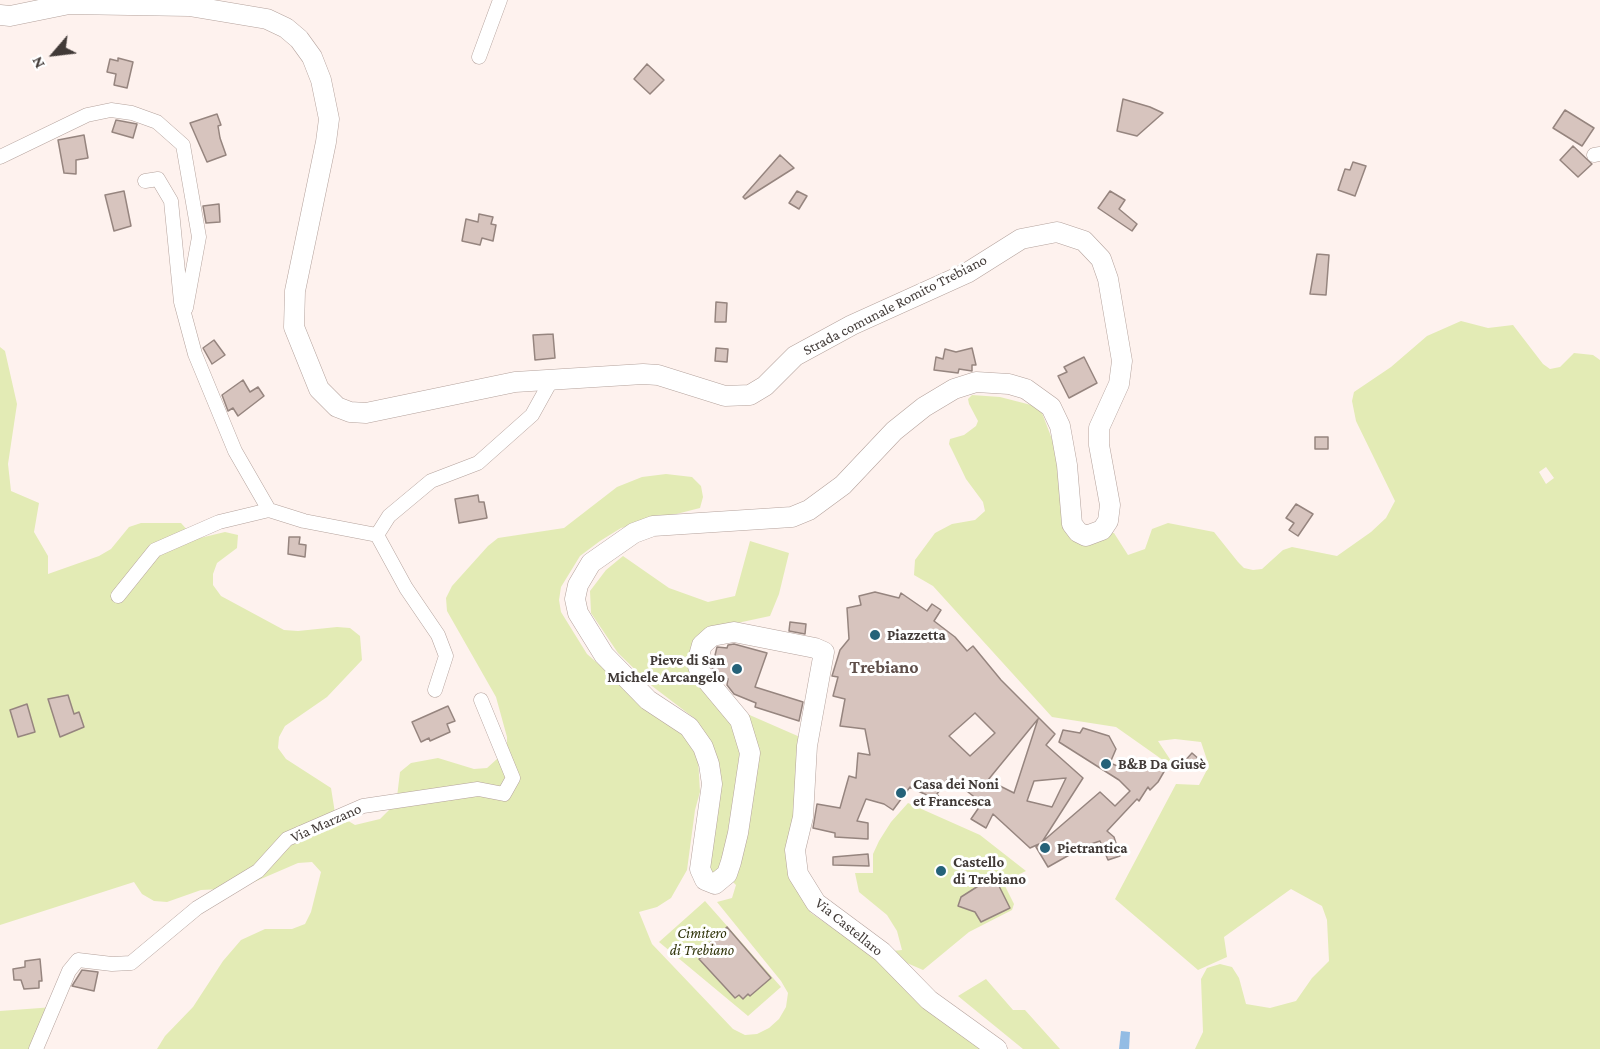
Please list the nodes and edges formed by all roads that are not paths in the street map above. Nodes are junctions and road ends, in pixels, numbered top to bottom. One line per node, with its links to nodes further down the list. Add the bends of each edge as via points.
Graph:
1 (500, 0): 3 (street)
2 (0, 15): 7 (street, Strada comunale Romito Trebiano, via 69,4 189,6 267,20 286,28 312,57 328,118 292,312 306,362 326,399 350,412 366,413 497,384)
3 (479, 57)
4 (0, 157): 6 (street, via 95,113 132,113 157,122 183,145 199,237)
5 (145, 181): 6 (street, via 158,179 171,201)
6 (184, 316): 8 (street, via 195,354 235,451)
7 (552, 379): 9 (street, via 532,415 478,463 431,481 389,516); 13 (street, Strada comunale Romito Trebiano, via 658,375 725,396 750,395 765,386 795,356 852,325 967,273 1021,238 1057,232 1084,241 1101,259 1115,311 1122,360 1119,384 1099,428 1110,505 1108,521 1097,533 1083,535 1072,524 1060,426 1051,407 1018,386 976,382 954,389 924,407 894,431 843,485 809,510 792,516 652,526 634,532 591,563 575,598 587,631 604,656 648,700 689,727 710,764 712,784 700,856 705,880 715,884 721,881 731,862 750,753 740,720 700,672 697,663 702,645 712,636 735,632 820,650 824,657)
8 (270, 510): 9 (street); 10 (street, via 219,522 155,550)
9 (377, 535): 11 (street, via 438,635 446,656)
10 (118, 596)
11 (435, 690)
12 (481, 700): 14 (street, Via Marzano, via 513,778 504,794 478,789 363,806 287,839 258,871 197,908 131,963 78,960 69,971)
13 (811, 723): 15 (street, Via Castellaro, via 803,818 795,850 796,867 804,886 816,903 874,945 928,1000)
14 (36, 1049)
15 (997, 1049)

